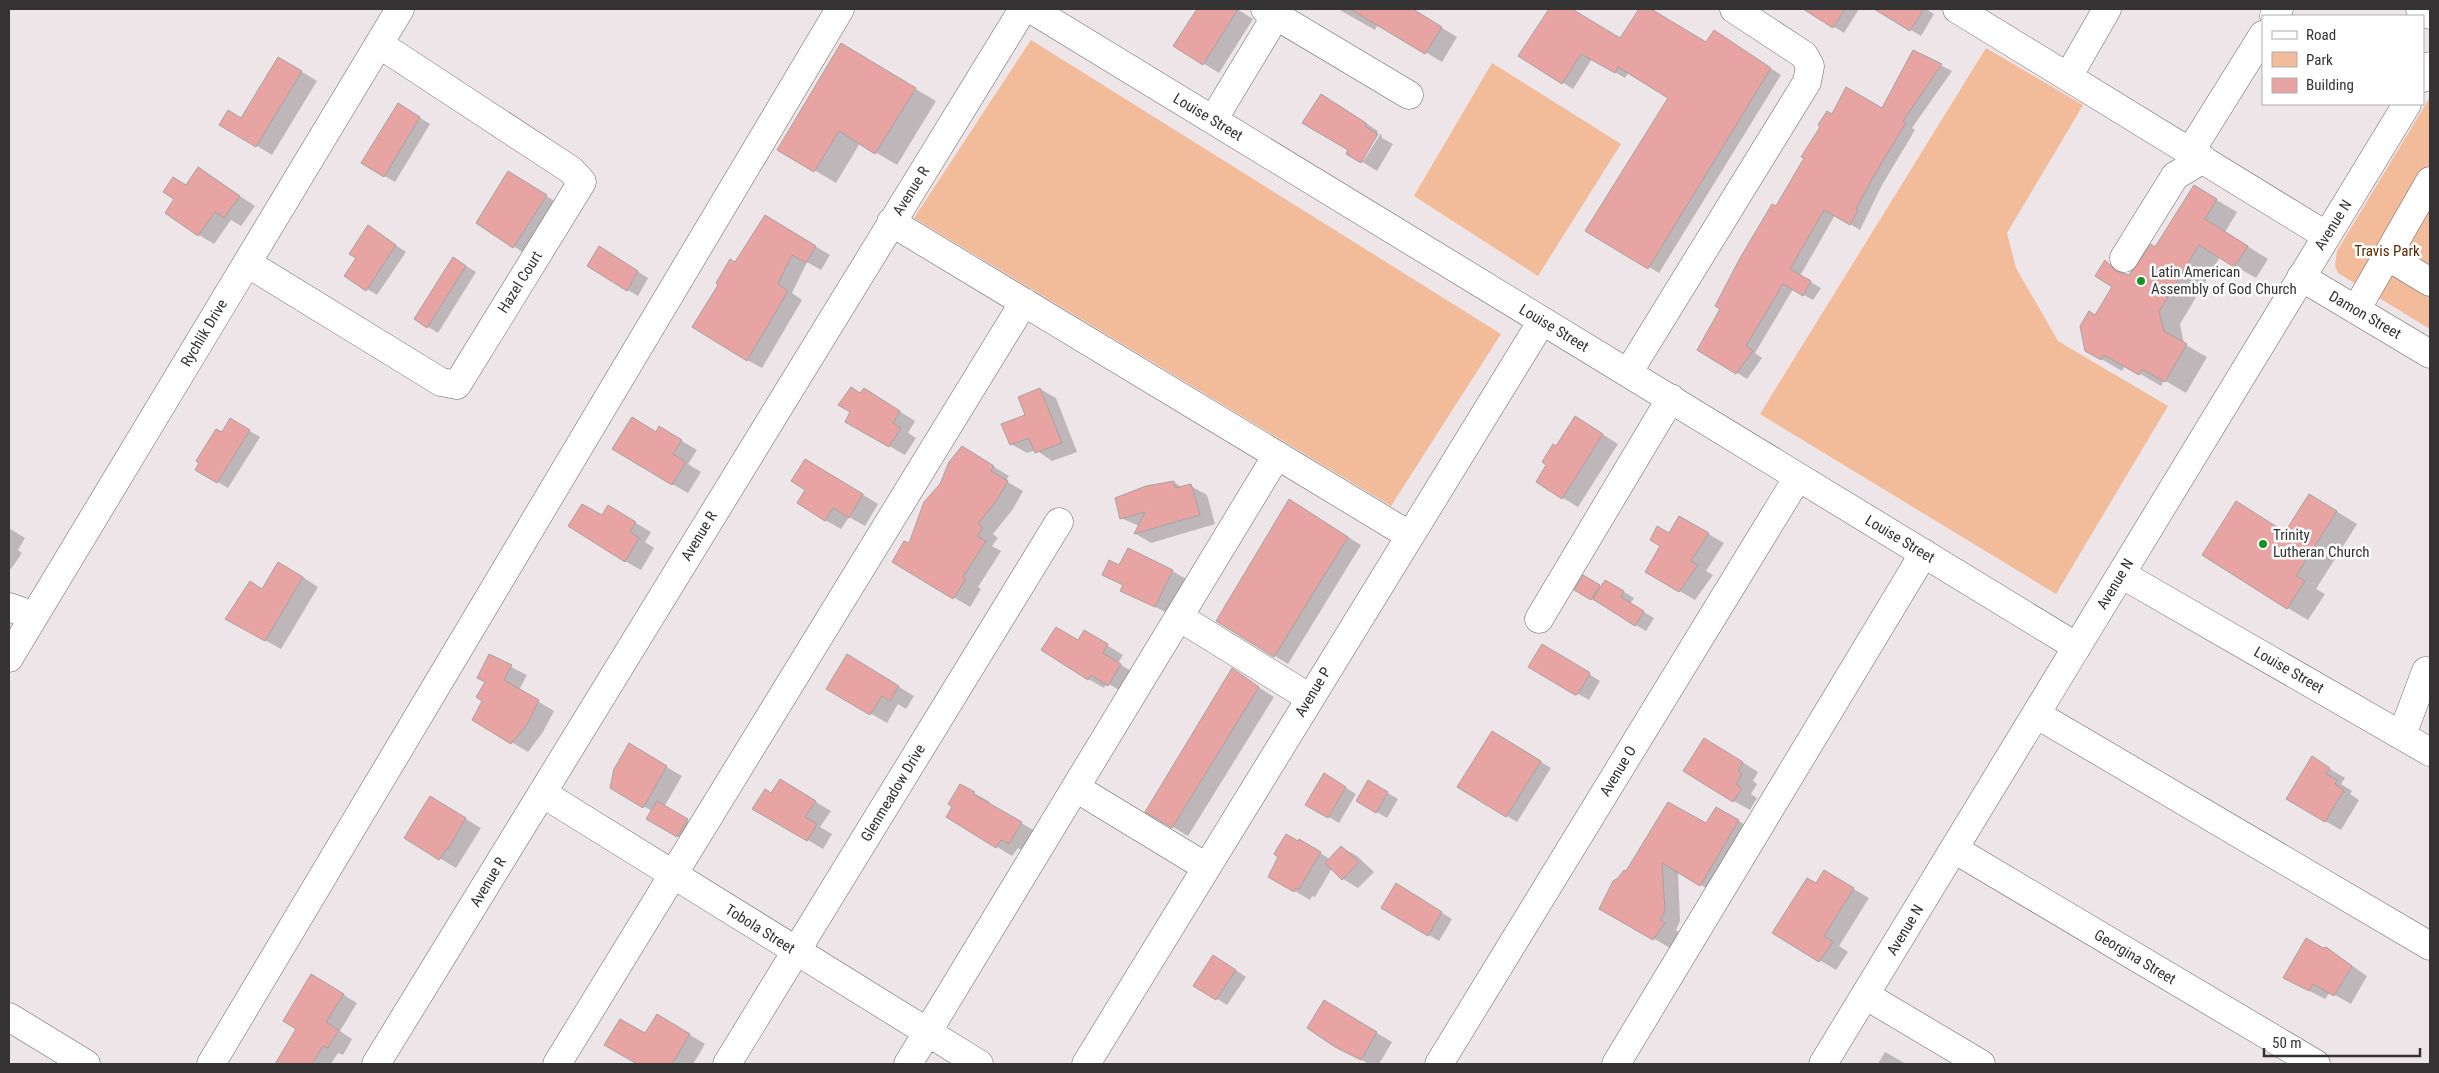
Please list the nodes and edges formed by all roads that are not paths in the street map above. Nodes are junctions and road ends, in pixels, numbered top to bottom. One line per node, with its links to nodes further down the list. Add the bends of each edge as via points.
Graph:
1 (400, 9): 12 (street, Rychlik Drive)
2 (840, 9): 60 (street)
3 (1023, 9): 19 (street, Avenue R)
4 (1031, 9): 16 (street, Louise Street)
5 (1957, 9): 13 (street)
6 (2108, 9): 13 (street)
7 (2420, 9): 10 (street)
8 (1274, 11): 14 (street); 16 (street)
9 (1744, 11): 30 (street, via 1804,55 1810,66 1807,82)
10 (2430, 15)
11 (2262, 37): 17 (street)
12 (379, 44): 23 (street, Rychlik Drive); 23 (street, Hazel Court, via 571,170 582,182 577,191 457,384 441,382)
13 (2068, 77): 17 (street)
14 (1409, 95)
15 (2406, 105): 20 (street, Avenue N)
16 (1213, 120): 28 (street, Louise Street)
17 (2197, 156): 20 (street); 22 (street, via 2175,176)
18 (2430, 181): 21 (street)
19 (892, 222): 26 (street); 50 (street, Avenue R)
20 (2327, 236): 24 (street, Avenue N)
21 (2387, 256): 25 (street); 27 (street)
22 (2124, 258)
23 (247, 263): 39 (street, Rychlik Drive)
24 (2301, 277): 27 (street, Damon Street); 37 (street, Avenue N)
25 (2430, 282)
26 (1024, 302): 32 (street); 53 (street)
27 (2356, 310): 29 (street, Damon Street)
28 (1542, 321): 30 (street, Louise Street); 35 (street, Avenue P)
29 (2430, 354)
30 (1628, 373): 31 (street, Louise Street)
31 (1671, 398): 33 (street, Louise Street); 41 (street)
32 (1277, 455): 35 (street); 40 (street)
33 (1798, 477): 36 (street, Louise Street); 67 (street, Avenue O)
34 (1058, 522): 55 (street, Glenmeadow Drive)
35 (1409, 535): 45 (street, Avenue P)
36 (1924, 553): 42 (street, Louise Street); 68 (street)
37 (2122, 574): 42 (street, Avenue N); 47 (street, Louise Street)
38 (9, 607): 39 (street)
39 (34, 616): 43 (street, Rychlik Drive)
40 (1179, 617): 45 (street); 49 (street)
41 (1539, 619)
42 (2077, 647): 46 (street, Avenue N)
43 (9, 658)
44 (2426, 671): 47 (street)
45 (1310, 698): 52 (street, Avenue P)
46 (2036, 714): 51 (street, Avenue N); 54 (street)
47 (2402, 736): 48 (street, Louise Street)
48 (2430, 752)
49 (1076, 788): 52 (street); 58 (street)
50 (542, 793): 53 (street, Tobola Street); 61 (street, Avenue R)
51 (1954, 849): 56 (street, Avenue N); 71 (street, Georgina Street)
52 (1206, 867): 66 (street, Avenue P)
53 (672, 874): 55 (street, Tobola Street); 62 (street)
54 (2430, 946)
55 (796, 951): 58 (street, Tobola Street); 63 (street, Glenmeadow Drive)
56 (1865, 995): 69 (street, Avenue N); 70 (street)
57 (9, 1017): 59 (street)
58 (927, 1032): 64 (street); 65 (street, Tobola Street)
59 (86, 1064)
60 (211, 1064)
61 (376, 1064)
62 (556, 1064)
63 (727, 1064)
64 (908, 1064)
65 (979, 1064)
66 (1086, 1064)
67 (1439, 1064)
68 (1616, 1064)
69 (1823, 1064)
70 (1981, 1064)
71 (2316, 1064)

